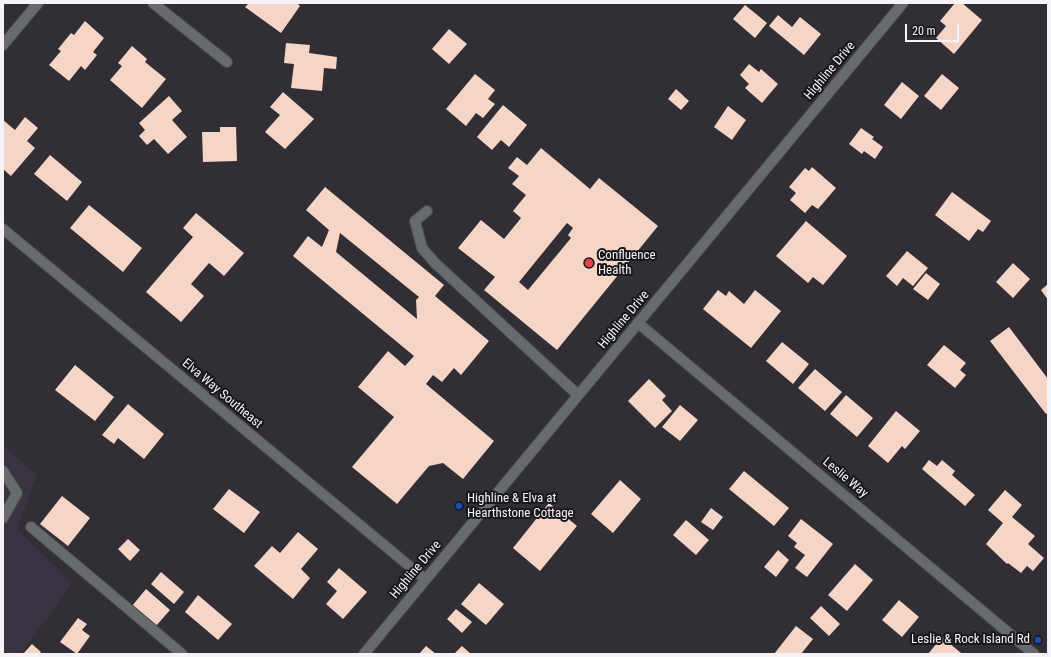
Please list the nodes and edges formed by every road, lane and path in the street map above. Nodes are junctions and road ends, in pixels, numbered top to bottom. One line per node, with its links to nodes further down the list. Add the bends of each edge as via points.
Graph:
1 (38, 3): 4 (street)
2 (153, 3): 5 (street)
3 (903, 3): 8 (street, Highline Drive)
4 (3, 45)
5 (227, 62)
6 (427, 211): 9 (street, via 415,221 422,248)
7 (3, 229): 13 (street, Elva Way Southeast)
8 (638, 323): 9 (street, Highline Drive); 16 (street, Leslie Way)
9 (578, 396): 13 (street, Highline Drive)
10 (3, 471): 11 (street, via 17,493)
11 (3, 518)
12 (31, 527): 14 (street)
13 (425, 579): 15 (street, Highline Drive)
14 (182, 654)
15 (364, 654)
16 (1034, 654)

